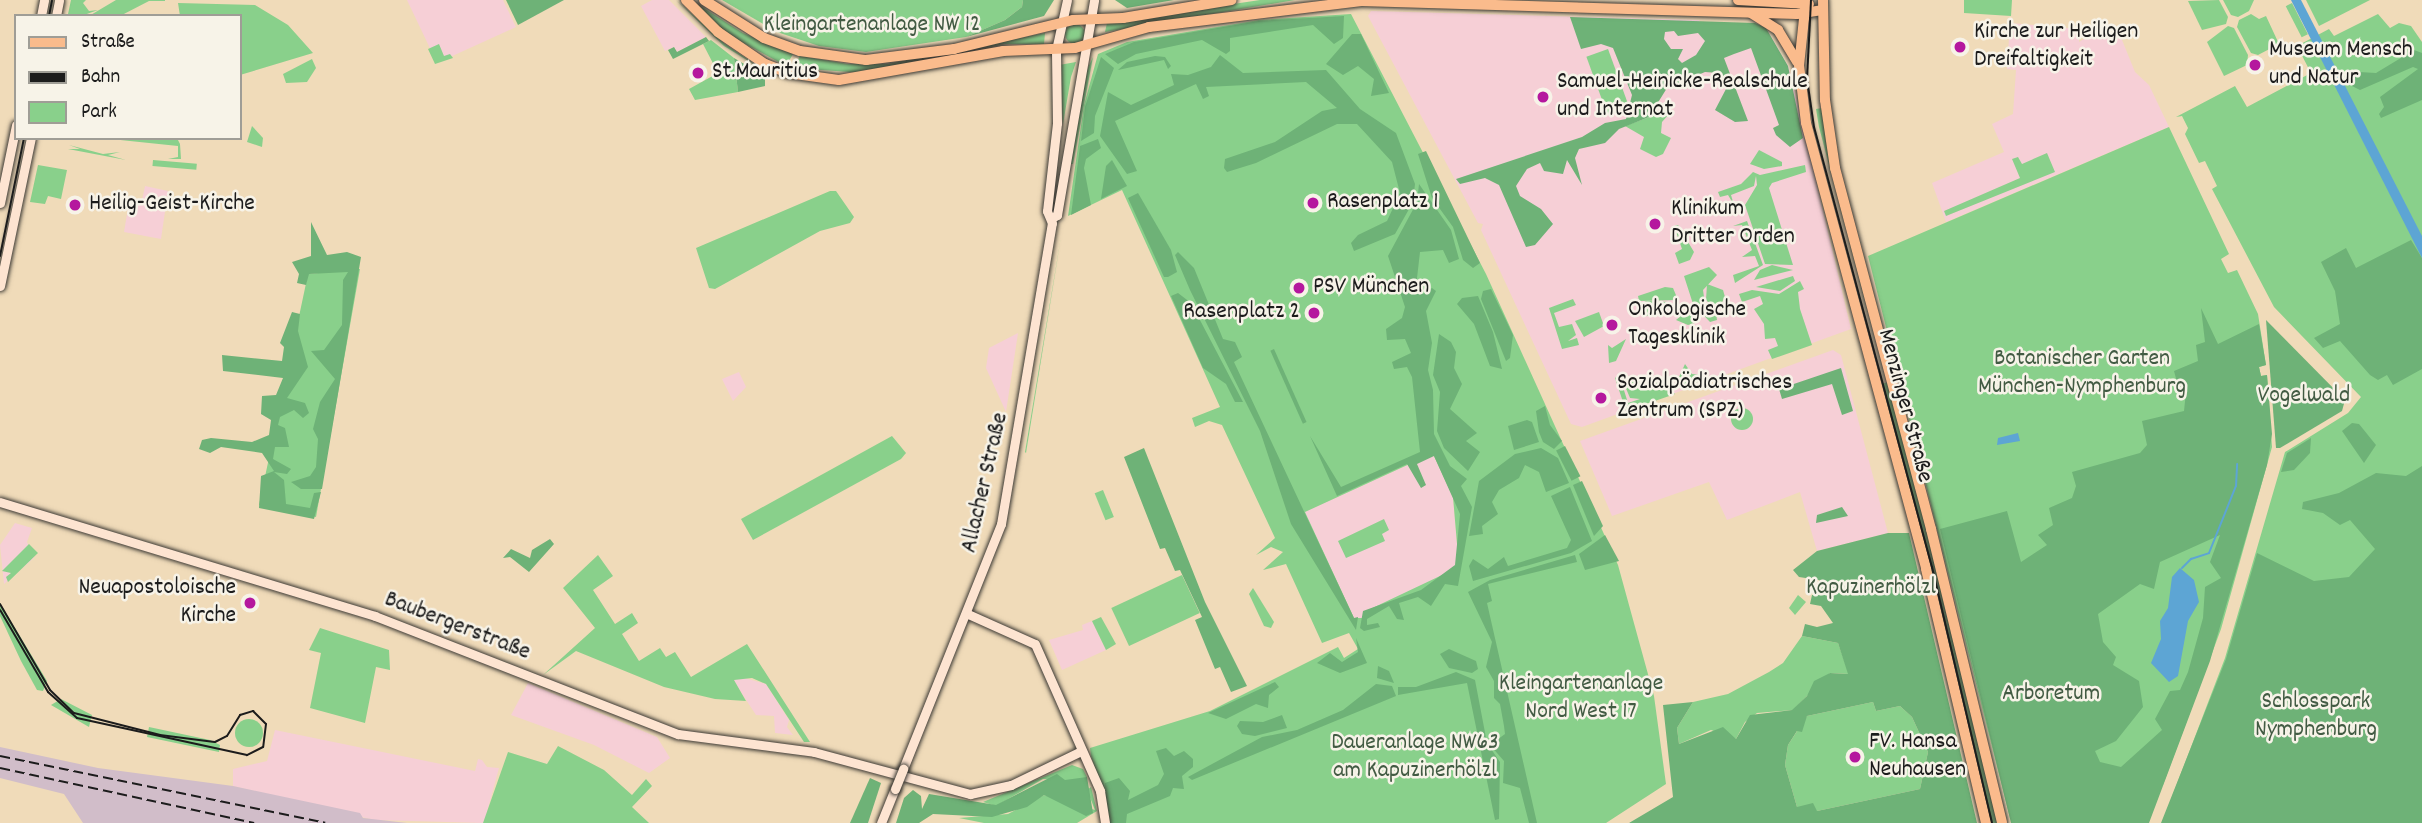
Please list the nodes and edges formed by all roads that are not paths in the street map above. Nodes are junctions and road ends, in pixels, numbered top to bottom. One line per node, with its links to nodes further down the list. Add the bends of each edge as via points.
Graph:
1 (686, 0): 14 (main road, via 718,32 765,64 820,79 868,78 1014,50)
2 (704, 0): 12 (main road, via 764,38 800,51 866,60 954,49)
3 (1067, 0): 12 (street, Allacher Straße)
4 (1094, 0): 11 (street, Allacher Straße)
5 (1233, 0): 11 (main road, via 1123,18)
6 (1738, 0): 7 (main road)
7 (1806, 1): 8 (main road); 10 (main road, Menzinger Straße)
8 (1823, 5): 10 (main road); 28 (main road, Menzinger Straße, via 1825,100 1835,168 1931,529)
9 (1748, 11): 10 (main road); 13 (main road, via 1361,1 1149,27); 15 (main road, via 1778,30)
10 (1804, 14): 15 (main road, Menzinger Straße)
11 (1093, 18): 12 (main road); 13 (street, Allacher Straße)
12 (1061, 23): 14 (street, Allacher Straße)
13 (1089, 44): 14 (main road); 19 (street, Allacher Straße, via 1057,215)
14 (1056, 50): 19 (street, Allacher Straße, via 1057,123 1048,211)
15 (1798, 65): 27 (main road, Menzinger Straße, via 1806,123 1926,569)
16 (14, 135): 18 (street)
17 (31, 140): 20 (street)
18 (0, 203)
19 (1052, 218): 22 (street, Allacher Straße, via 1002,524)
20 (0, 286)
21 (0, 502): 24 (street, Baubergerstraße, via 374,616 667,731 724,744 814,752)
22 (968, 614): 23 (street, via 1035,644); 24 (street, Allacher Straße)
23 (1082, 751): 24 (street, Baubergerstraße, via 1011,785 979,794); 26 (street, via 1100,791)
24 (902, 774): 25 (street, Allacher Straße, bridge)
25 (881, 823)
26 (1105, 823)
27 (1986, 823)
28 (2002, 823)

